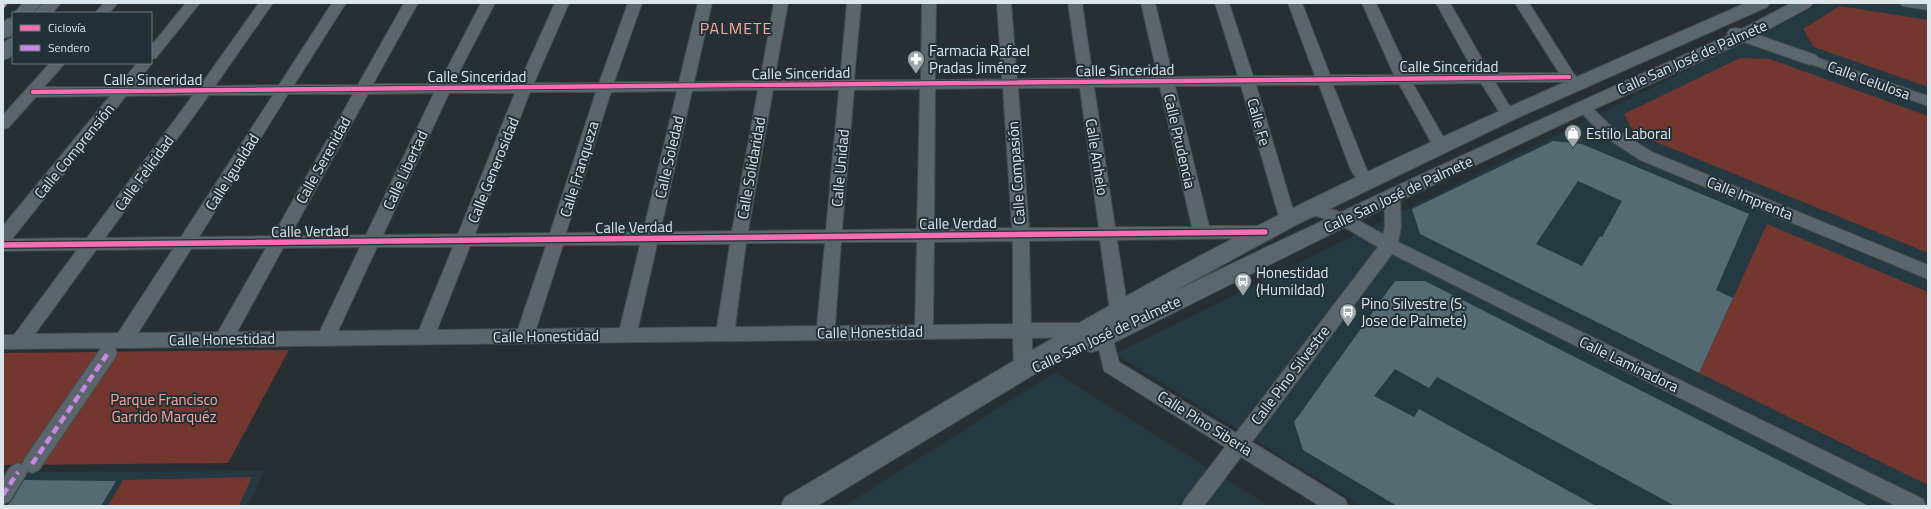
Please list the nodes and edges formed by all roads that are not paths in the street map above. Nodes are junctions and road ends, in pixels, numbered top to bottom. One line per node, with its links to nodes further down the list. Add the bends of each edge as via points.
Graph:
1 (33, 3): 27 (street)
2 (52, 3): 28 (street)
3 (111, 3): 29 (street)
4 (193, 3): 37 (street)
5 (266, 3): 59 (street, Calle Felicidad)
6 (339, 3): 57 (street, Calle Igualdad)
7 (411, 3): 56 (street, Calle Serenidad)
8 (488, 3): 54 (street, Calle Libertad)
9 (562, 3): 55 (street, Calle Generosidad)
10 (635, 3): 53 (street, Calle Franqueza)
11 (705, 3): 51 (street, Calle Soledad)
12 (781, 3): 52 (street, Calle Solidaridad)
13 (854, 3): 49 (street, Calle Unidad)
14 (928, 3): 50 (street)
15 (1004, 3): 47 (street, Calle Compasión)
16 (1075, 3): 48 (street, Calle Anhelo)
17 (1148, 3): 46 (street, Calle Prudencia)
18 (1222, 3): 44 (street, Calle Fe)
19 (1294, 3): 43 (street)
20 (1369, 3): 41 (street)
21 (1443, 3): 42 (street)
22 (1522, 3): 45 (street)
23 (1761, 3): 32 (street, Calle San José de Palmete)
24 (1804, 3): 30 (street, Calle San José de Palmete)
25 (1907, 3): 26 (street)
26 (1928, 6)
27 (24, 12)
28 (43, 12)
29 (103, 12)
30 (1778, 18): 34 (street, Calle San José de Palmete); 38 (street, via 1778,29 1788,42)
31 (12, 24): 33 (street)
32 (1707, 27): 34 (street); 45 (street, Calle San José de Palmete)
33 (3, 33)
34 (1744, 34): 38 (street); 62 (street, Calle San José de Palmete)
35 (12, 45): 36 (street)
36 (3, 54)
37 (152, 54)
38 (1810, 59): 61 (street, Calle Celulosa)
39 (57, 64): 60 (street)
40 (143, 64): 58 (street, Calle Comprensión)
41 (1402, 78): 42 (street, Calle Sinceridad); 43 (street, Calle Sinceridad); 66 (street)
42 (1484, 78): 45 (street, Calle Sinceridad); 63 (street)
43 (1324, 80): 44 (street, Calle Sinceridad); 67 (street, via 1358,168)
44 (1247, 81): 46 (street, Calle Sinceridad); 71 (street, Calle Fe)
45 (1574, 81): 62 (street); 63 (street, Calle San José de Palmete); 65 (street)
46 (1166, 82): 48 (street, Calle Sinceridad); 72 (street, Calle Prudencia)
47 (1010, 83): 48 (street, Calle Sinceridad); 50 (street, Calle Sinceridad); 75 (street, Calle Compasión)
48 (1086, 83): 74 (street, Calle Anhelo)
49 (848, 84): 50 (street, Calle Sinceridad); 52 (street, Calle Sinceridad); 78 (street, Calle Unidad)
50 (927, 84): 76 (street)
51 (686, 86): 52 (street, Calle Sinceridad); 53 (street, Calle Sinceridad); 80 (street, Calle Soledad)
52 (766, 86): 77 (street, Calle Solidaridad)
53 (605, 87): 55 (street, Calle Sinceridad); 82 (street, Calle Franqueza)
54 (444, 88): 55 (street, Calle Sinceridad); 56 (street, Calle Sinceridad); 83 (street, Calle Libertad)
55 (525, 88): 81 (street, Calle Generosidad)
56 (362, 89): 57 (street, Calle Sinceridad); 84 (street, Calle Serenidad)
57 (284, 90): 59 (street, Calle Sinceridad); 86 (street, Calle Igualdad)
58 (122, 91): 59 (street, Calle Sinceridad); 60 (street, Calle Sinceridad); 79 (street, Calle Comprensión)
59 (204, 91): 85 (street, Calle Felicidad)
60 (33, 92): 64 (street)
61 (1928, 101)
62 (1583, 107): 65 (street, Calle San José de Palmete); 89 (street, Calle Imprenta, via 1607,131 1646,156)
63 (1508, 115): 66 (street, Calle San José de Palmete)
64 (3, 124)
65 (1531, 131): 68 (street, Calle San José de Palmete)
66 (1441, 147): 67 (street, Calle San José de Palmete)
67 (1366, 181): 69 (street, Calle San José de Palmete)
68 (1392, 196): 70 (street, Calle San José de Palmete); 88 (street, via 1393,227)
69 (1310, 208): 70 (street, Calle Laminadora); 71 (street, Calle San José de Palmete)
70 (1343, 219): 88 (street, Calle Laminadora); 94 (street, Calle San José de Palmete)
71 (1288, 220): 73 (street, Calle San José de Palmete)
72 (1202, 232): 73 (street, Calle Verdad); 74 (street, Calle Verdad)
73 (1265, 232): 90 (street, Calle San José de Palmete)
74 (1108, 234): 75 (street, Calle Verdad); 90 (street, Calle Anhelo)
75 (1021, 235): 76 (street, Calle Verdad); 91 (street, Calle Compasión)
76 (926, 236): 78 (street, Calle Verdad); 92 (street)
77 (739, 237): 78 (street, Calle Verdad); 80 (street, Calle Verdad); 95 (street, Calle Solidaridad)
78 (834, 237): 93 (street, Calle Unidad)
79 (3, 238)
80 (650, 239): 82 (street, Calle Verdad); 96 (street, Calle Soledad)
81 (465, 240): 82 (street, Calle Verdad); 83 (street, Calle Verdad); 98 (street, Calle Generosidad)
82 (557, 240): 97 (street, Calle Franqueza)
83 (372, 242): 84 (street, Calle Verdad); 99 (street, Calle Libertad)
84 (276, 243): 86 (street, Calle Verdad); 100 (street, Calle Serenidad)
85 (92, 244): 86 (street, Calle Verdad); 87 (street, Calle Verdad); 102 (street, Calle Felicidad)
86 (186, 244): 101 (street, Calle Igualdad)
87 (3, 245)
88 (1389, 245): 106 (street, Calle Pino Silvestre); 111 (street, Calle Laminadora)
89 (1928, 272)
90 (1120, 311): 94 (street, Calle San José de Palmete)
91 (1022, 330): 92 (street, Calle Honestidad); 94 (street, Calle Honestidad); 104 (street, Calle Compasión)
92 (924, 332): 93 (street, Calle Honestidad)
93 (824, 333): 95 (street, Calle Honestidad)
94 (1097, 333): 104 (street, Calle San José de Palmete); 105 (street, Calle San José de Palmete); 106 (street, Calle Pino Siberia, via 1111,366)
95 (725, 334): 96 (street, Calle Honestidad)
96 (627, 335): 97 (street, Calle Honestidad)
97 (525, 336): 98 (street, Calle Honestidad)
98 (425, 337): 99 (street, Calle Honestidad)
99 (326, 338): 100 (street, Calle Honestidad)
100 (224, 339): 101 (street, Calle Honestidad)
101 (124, 340): 102 (street, Calle Honestidad)
102 (12, 342)
103 (108, 353): 107 (street)
104 (1023, 368): 105 (street, Calle San José de Palmete)
105 (993, 387): 108 (street, Calle San José de Palmete)
106 (1238, 444): 109 (street, Calle Pino Silvestre); 110 (street, Calle Pino Siberia)
107 (3, 495)
108 (794, 506)
109 (1192, 506)
110 (1338, 506)
111 (1916, 506)

